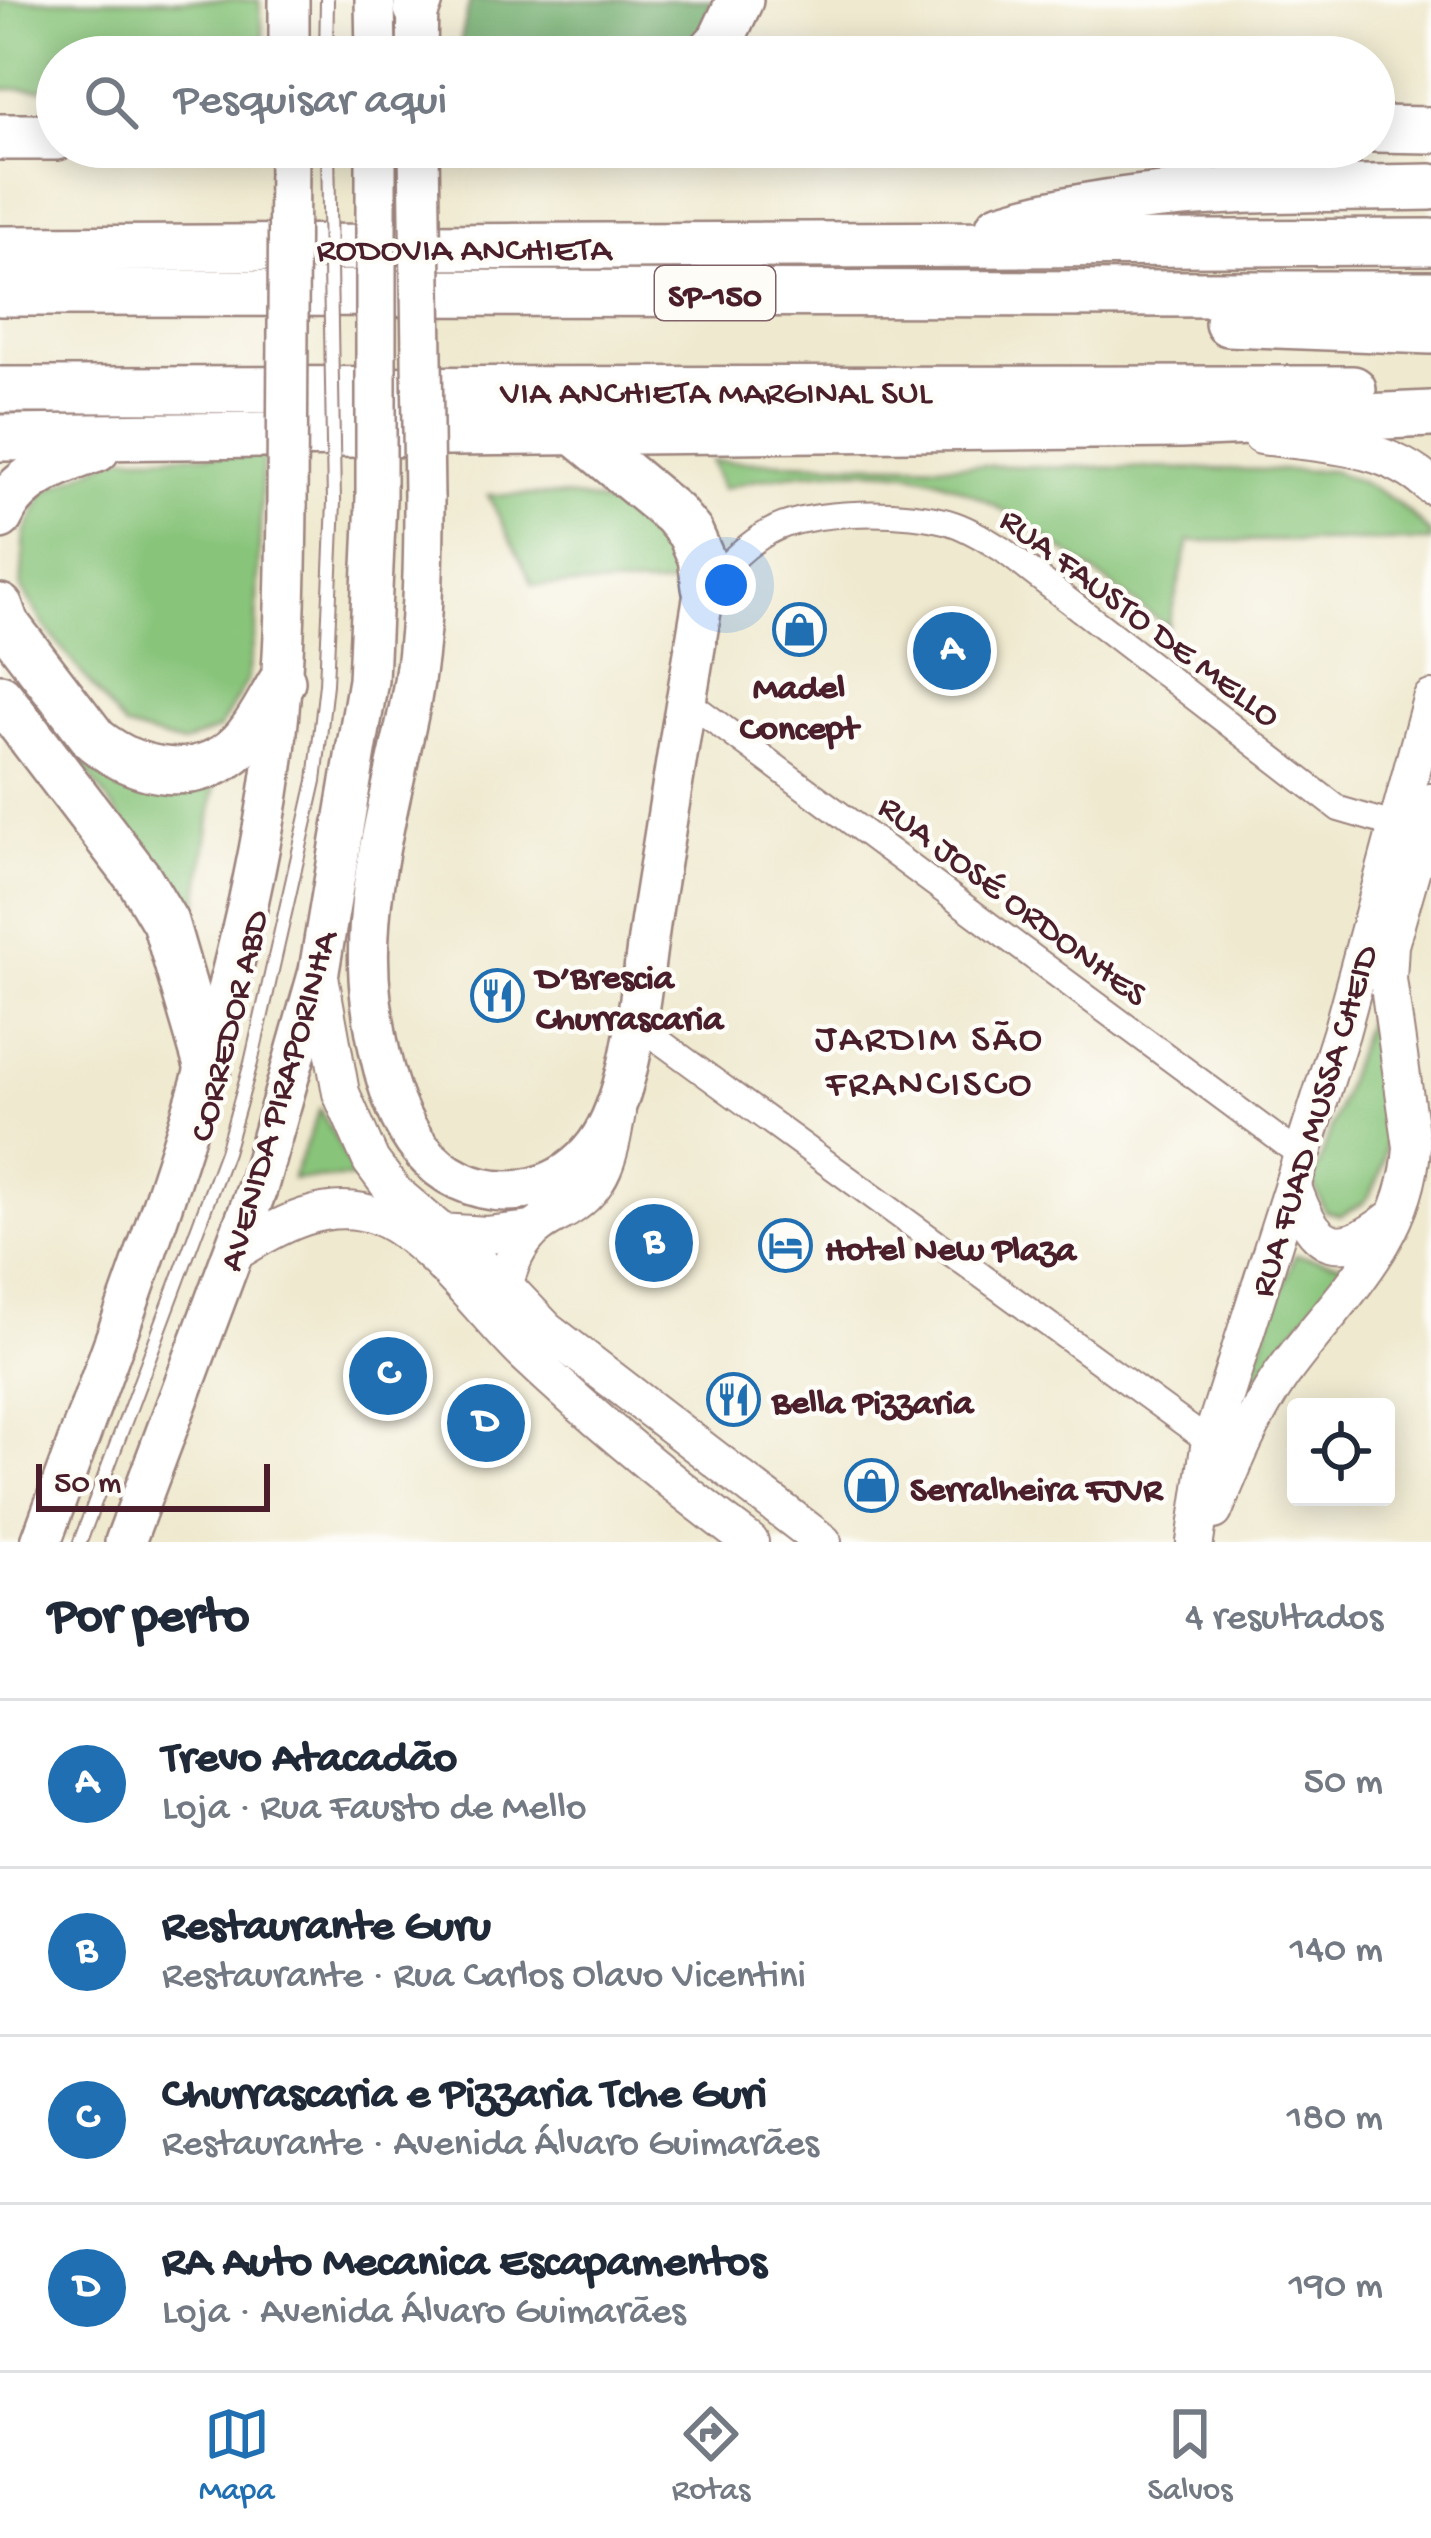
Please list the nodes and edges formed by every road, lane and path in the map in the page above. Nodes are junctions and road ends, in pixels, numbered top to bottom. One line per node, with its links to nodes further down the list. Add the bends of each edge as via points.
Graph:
1 (289, 0): 4 (main road)
2 (327, 0): 5 (lane)
3 (740, 0): 6 (highway)
4 (302, 36)
5 (314, 36)
6 (723, 36)
7 (1395, 129): 8 (highway)
8 (1431, 130)
9 (0, 137): 10 (highway)
10 (36, 137)
11 (289, 168): 34 (main road, AVENIDA PIRAPORINHA, bridge)
12 (328, 168): 53 (lane, CORREDOR ABD, bridge, via 334,502 315,781 219,1173)
13 (376, 168): 41 (main road, AVENIDA PIRAPORINHA, bridge, via 368,680)
14 (418, 168): 38 (main road, AVENIDA PIRAPORINHA, bridge, via 419,640)
15 (1431, 187): 17 (highway, via 1212,191 1034,216)
16 (1431, 242): 17 (highway, RODOVIA ANCHIETA / SP-150)
17 (944, 244): 18 (highway, RODOVIA ANCHIETA / SP-150)
18 (0, 249)
19 (0, 293): 20 (highway, RODOVIA ANCHIETA / SP-150)
20 (890, 293): 21 (highway, RODOVIA ANCHIETA / SP-150); 22 (highway, via 1118,318)
21 (1431, 294)
22 (1431, 331)
23 (1431, 388): 24 (highway, VIA ANCHIETA MARGINAL SUL)
24 (0, 390)
25 (1431, 414): 26 (highway)
26 (1180, 425): 27 (highway); 30 (street, via 1342,446 1387,457)
27 (574, 431): 29 (highway); 32 (highway, via 691,533)
28 (0, 438): 29 (highway)
29 (133, 438): 31 (highway, via 38,472)
30 (1431, 486)
31 (0, 516)
32 (705, 587): 37 (main road); 40 (street, RUA FAUSTO DE MELLO, via 785,524 893,515 950,522 1003,550 1340,809)
33 (0, 607): 34 (highway, via 95,740 145,767 184,771 218,762 244,741)
34 (282, 681): 43 (main road, AVENIDA PIRAPORINHA, via 268,795)
35 (0, 697): 43 (highway, via 165,922)
36 (1431, 699): 40 (street, RUA FUAD MUSSA CHEID)
37 (686, 700): 42 (main road); 45 (street, RUA JOSÉ ORDONHES)
38 (395, 775): 41 (main road); 44 (main road, AVENIDA PIRAPORINHA, via 373,897 371,998 387,1076 413,1140 444,1172 508,1194 582,1161)
39 (1431, 802): 46 (street, RUA FUAD MUSSA CHEID, via 1390,945 1412,1147)
40 (1396, 826): 45 (street, RUA FUAD MUSSA CHEID)
41 (319, 971): 48 (street, via 341,1093 371,1161); 49 (main road, AVENIDA PIRAPORINHA)
42 (635, 1023): 44 (main road); 51 (street)
43 (208, 1069): 52 (main road, AVENIDA PIRAPORINHA)
44 (620, 1096): 47 (street, via 598,1181)
45 (1296, 1171): 46 (street, via 1304,1219 1326,1241 1358,1240); 51 (street, RUA FUAD MUSSA CHEID)
46 (1399, 1212): 57 (street, RUA FUAD MUSSA CHEID, via 1357,1284 1257,1414)
47 (533, 1230): 48 (street); 50 (street, via 516,1251)
48 (439, 1232): 50 (street)
49 (234, 1253): 50 (street, via 310,1214 379,1217); 54 (main road, AVENIDA PIRAPORINHA)
50 (498, 1303): 55 (street, via 595,1417); 56 (street, via 546,1329)
51 (1210, 1443): 57 (street, RUA FUAD MUSSA CHEID)
52 (41, 1542)
53 (80, 1542)
54 (124, 1542)
55 (751, 1542)
56 (823, 1542)
57 (1198, 1542)

